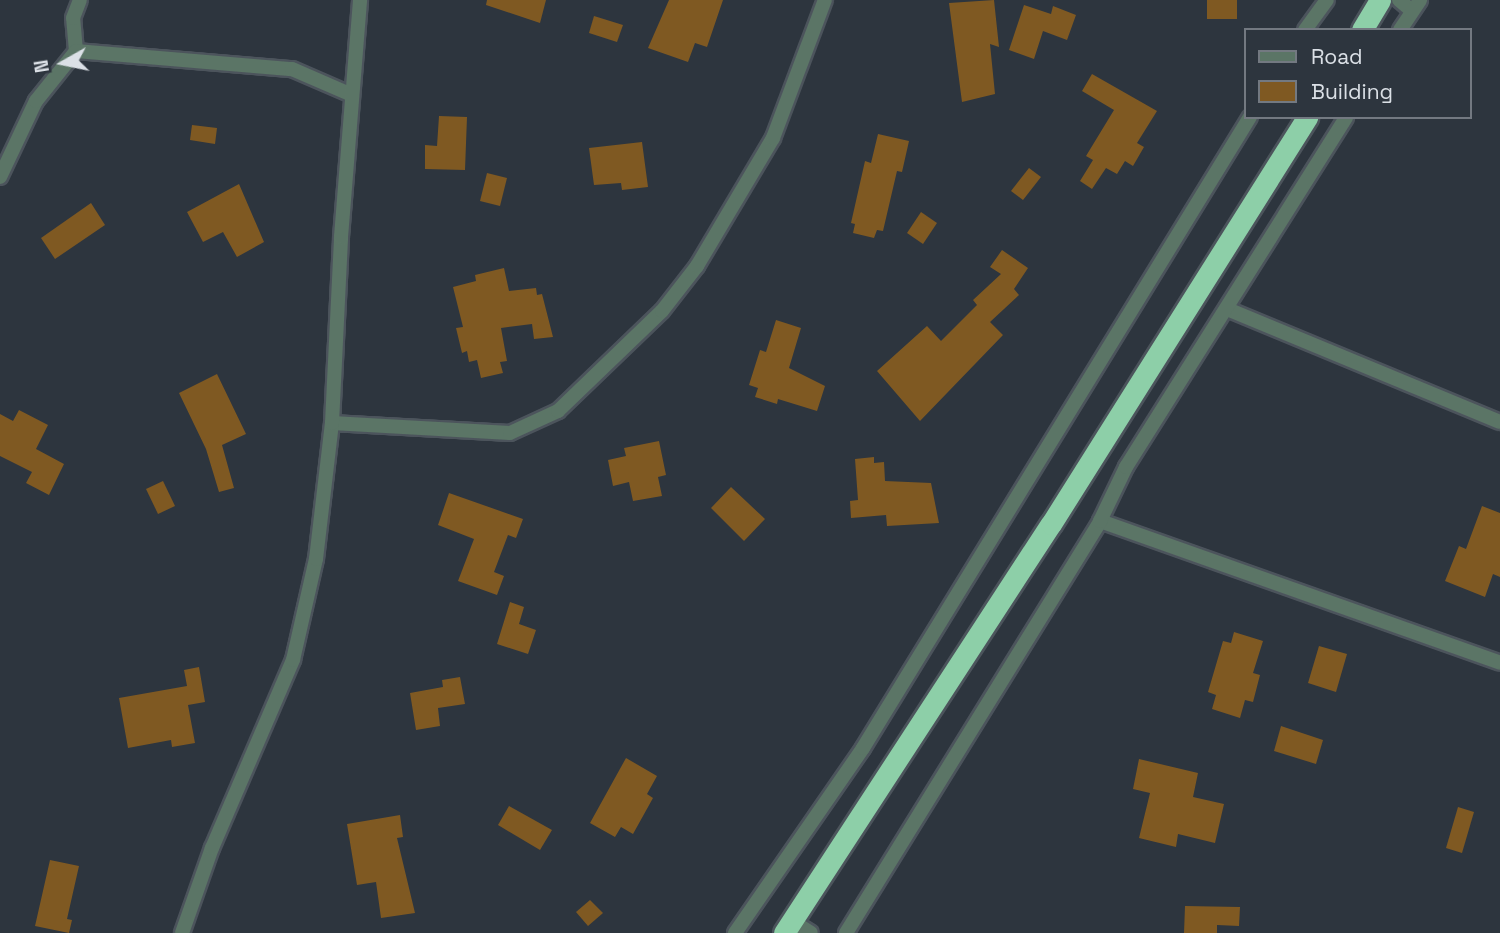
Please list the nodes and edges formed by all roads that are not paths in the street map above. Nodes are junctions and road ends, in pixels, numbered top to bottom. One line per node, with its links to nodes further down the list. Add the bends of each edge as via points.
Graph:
1 (80, 0): 11 (street, via 73,18)
2 (360, 0): 12 (street)
3 (825, 0): 19 (street, via 774,138 697,265 662,312 558,411 510,433)
4 (1327, 0): 8 (street)
5 (1380, 0): 9 (highway)
6 (1399, 0): 7 (street)
7 (1416, 5): 10 (street)
8 (1306, 28)
9 (1363, 28)
10 (1401, 28)
11 (75, 51): 12 (street, via 292,69); 16 (street, via 37,101)
12 (352, 95): 19 (street)
13 (1249, 119): 24 (street, via 863,748)
14 (1306, 119): 22 (highway, via 1051,524)
15 (1345, 119): 17 (street)
16 (0, 177)
17 (1227, 309): 18 (street); 20 (street, via 1126,467)
18 (1500, 422)
19 (332, 423): 23 (street, via 316,559 293,660 212,848)
20 (1100, 521): 21 (street); 26 (street)
21 (1500, 663)
22 (788, 927): 25 (street)
23 (182, 933)
24 (735, 933)
25 (811, 933)
26 (846, 933)

